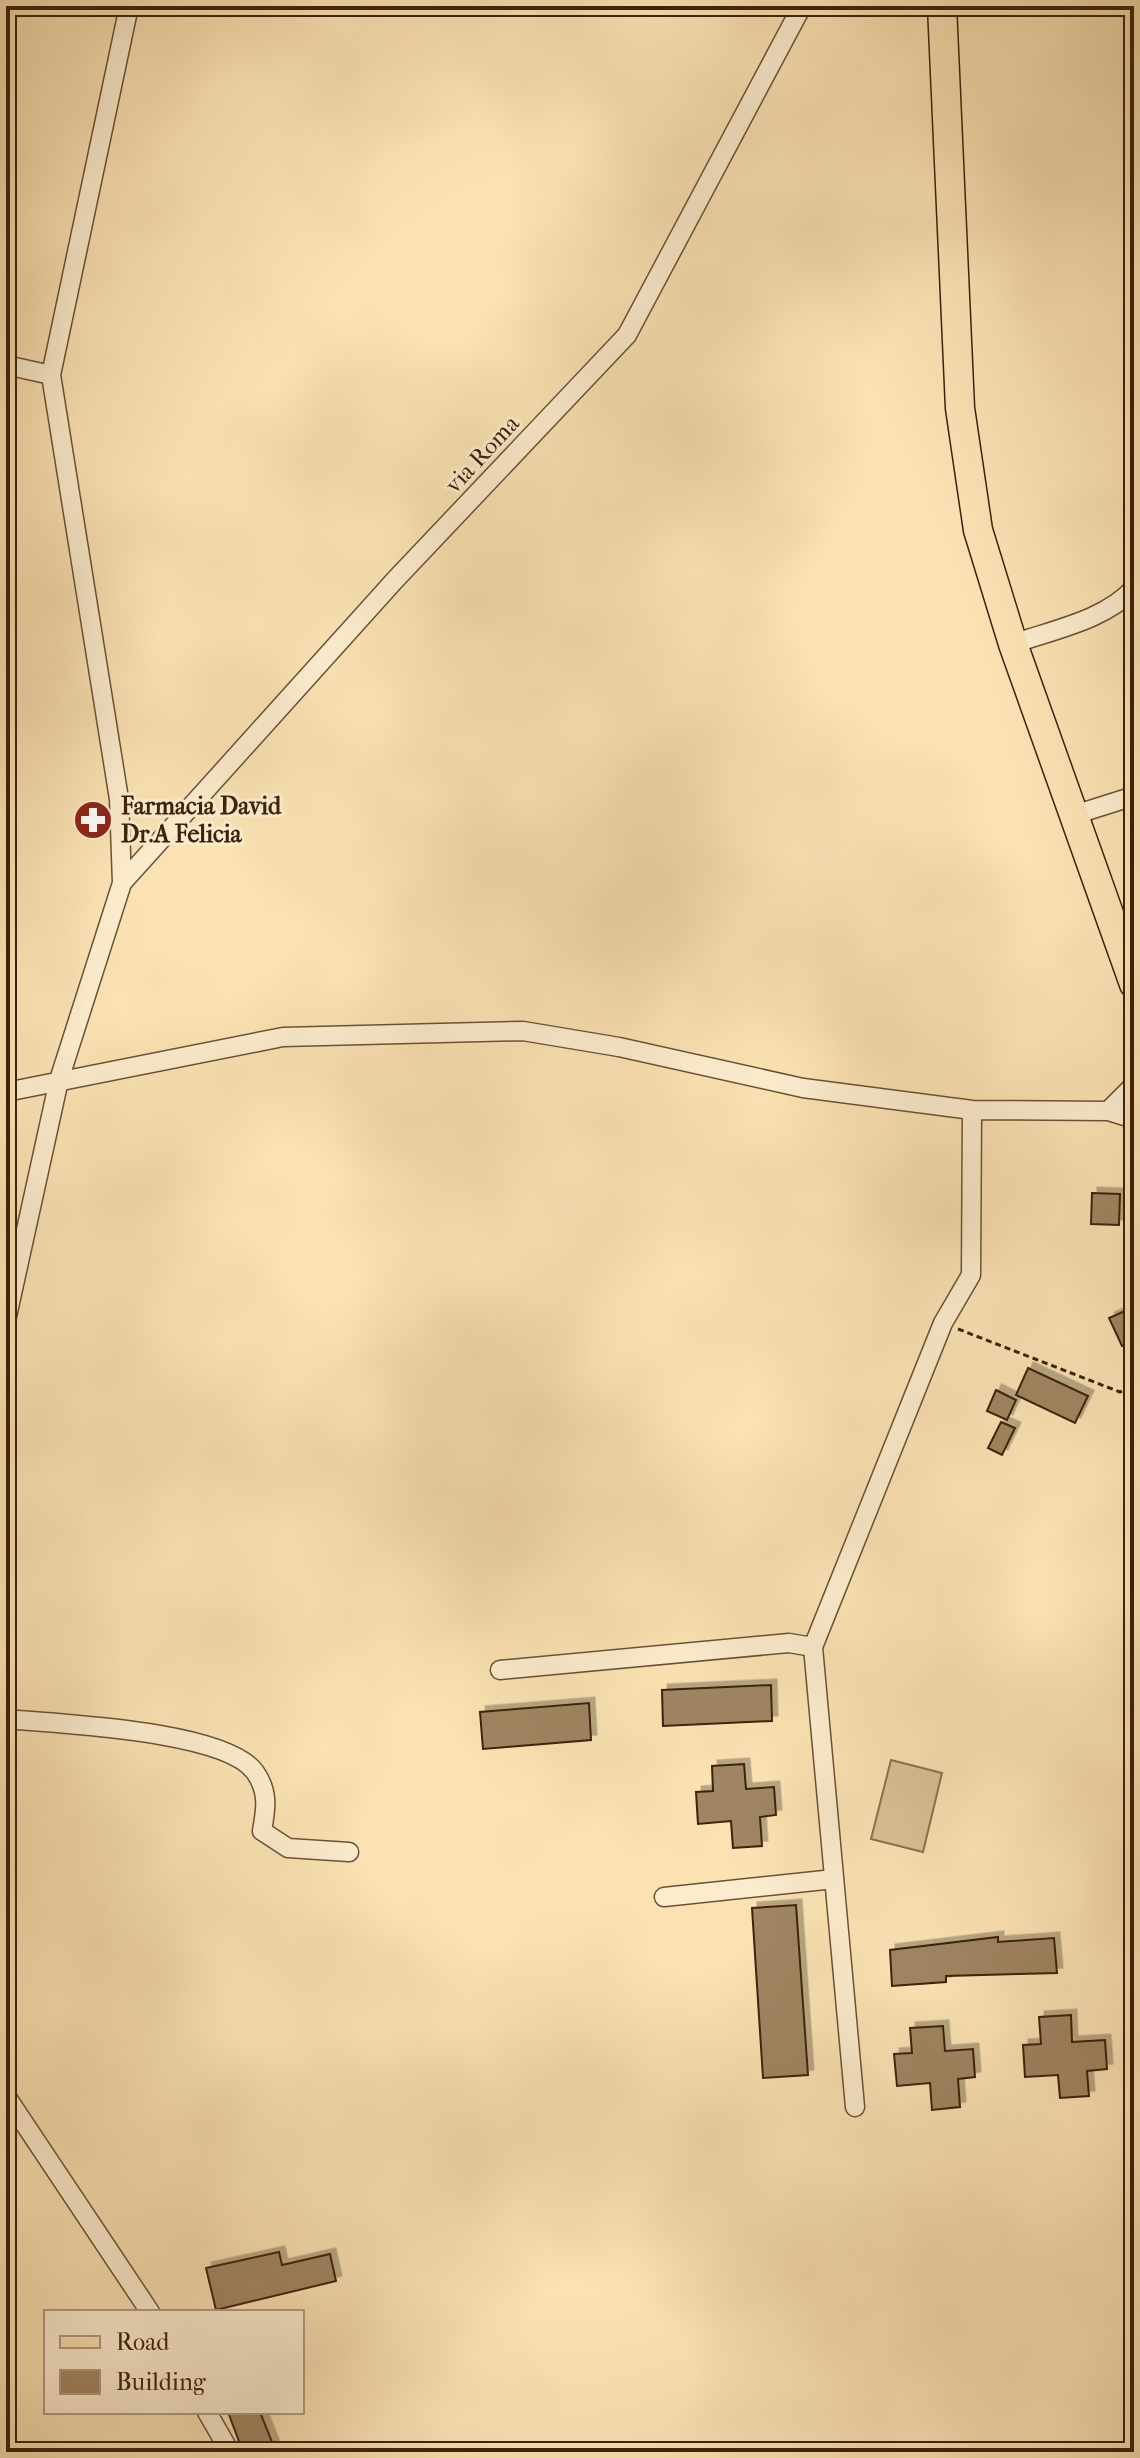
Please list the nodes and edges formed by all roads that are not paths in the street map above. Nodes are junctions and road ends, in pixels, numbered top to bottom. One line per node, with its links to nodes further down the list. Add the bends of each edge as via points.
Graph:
1 (129, 6): 5 (street)
2 (802, 6): 10 (street, via Roma, via 627,335 395,580)
3 (942, 6): 7 (main road, via 965,454 978,530)
4 (6, 365): 5 (street)
5 (51, 375): 10 (street, via 119,799)
6 (1134, 588): 7 (street, via 1122,601 1094,615)
7 (1013, 644): 9 (main road)
8 (1134, 796): 9 (street)
9 (1074, 815): 11 (main road)
10 (122, 883): 12 (street)
11 (1134, 984)
12 (59, 1080): 14 (street); 15 (street, via 283,1037 523,1031 803,1088); 17 (street)
13 (1134, 1085): 16 (street)
14 (6, 1092)
15 (972, 1110): 16 (street); 18 (street, via 971,1275 943,1323)
16 (1126, 1110)
17 (6, 1321)
18 (813, 1647): 19 (street, via 789,1643); 22 (street)
19 (500, 1670)
20 (6, 1719): 21 (street, via 162,1734 229,1753 254,1771 267,1801 262,1831 288,1848)
21 (349, 1852)
22 (834, 1879): 23 (street); 25 (street)
23 (664, 1897)
24 (6, 2096): 26 (street)
25 (855, 2107)
26 (149, 2310)
27 (208, 2414): 28 (street)
28 (230, 2452)

